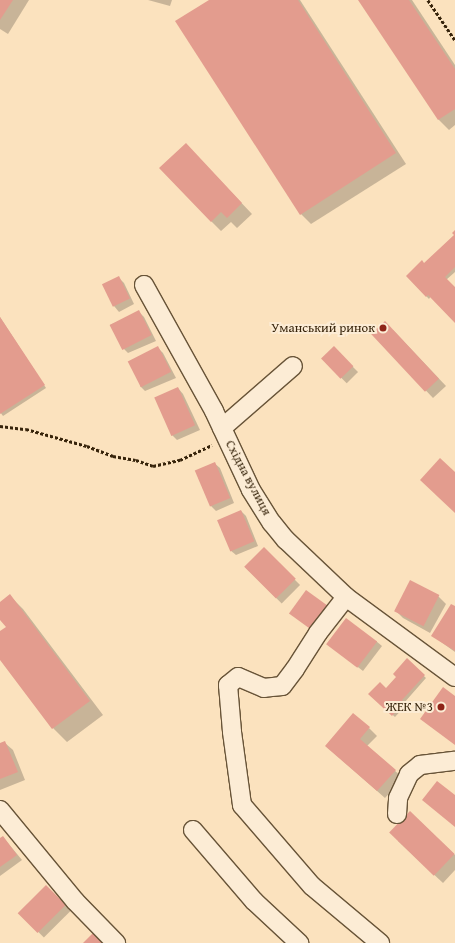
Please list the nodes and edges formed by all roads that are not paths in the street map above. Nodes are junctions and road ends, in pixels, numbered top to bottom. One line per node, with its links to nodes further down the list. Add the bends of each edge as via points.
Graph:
1 (144, 285): 3 (street, Східна вулиця)
2 (293, 366): 3 (street)
3 (225, 433): 4 (street, Східна вулиця, via 251,490 272,523 286,540)
4 (346, 597): 5 (street, Східна вулиця); 12 (street, via 282,686 264,688 238,677 228,685 232,732 242,805 312,886)
5 (455, 677)
6 (455, 761): 8 (street, via 420,765 409,774 398,798)
7 (0, 810): 10 (street, via 75,902)
8 (397, 814)
9 (193, 830): 11 (street, via 254,901)
10 (116, 943)
11 (299, 943)
12 (380, 943)

